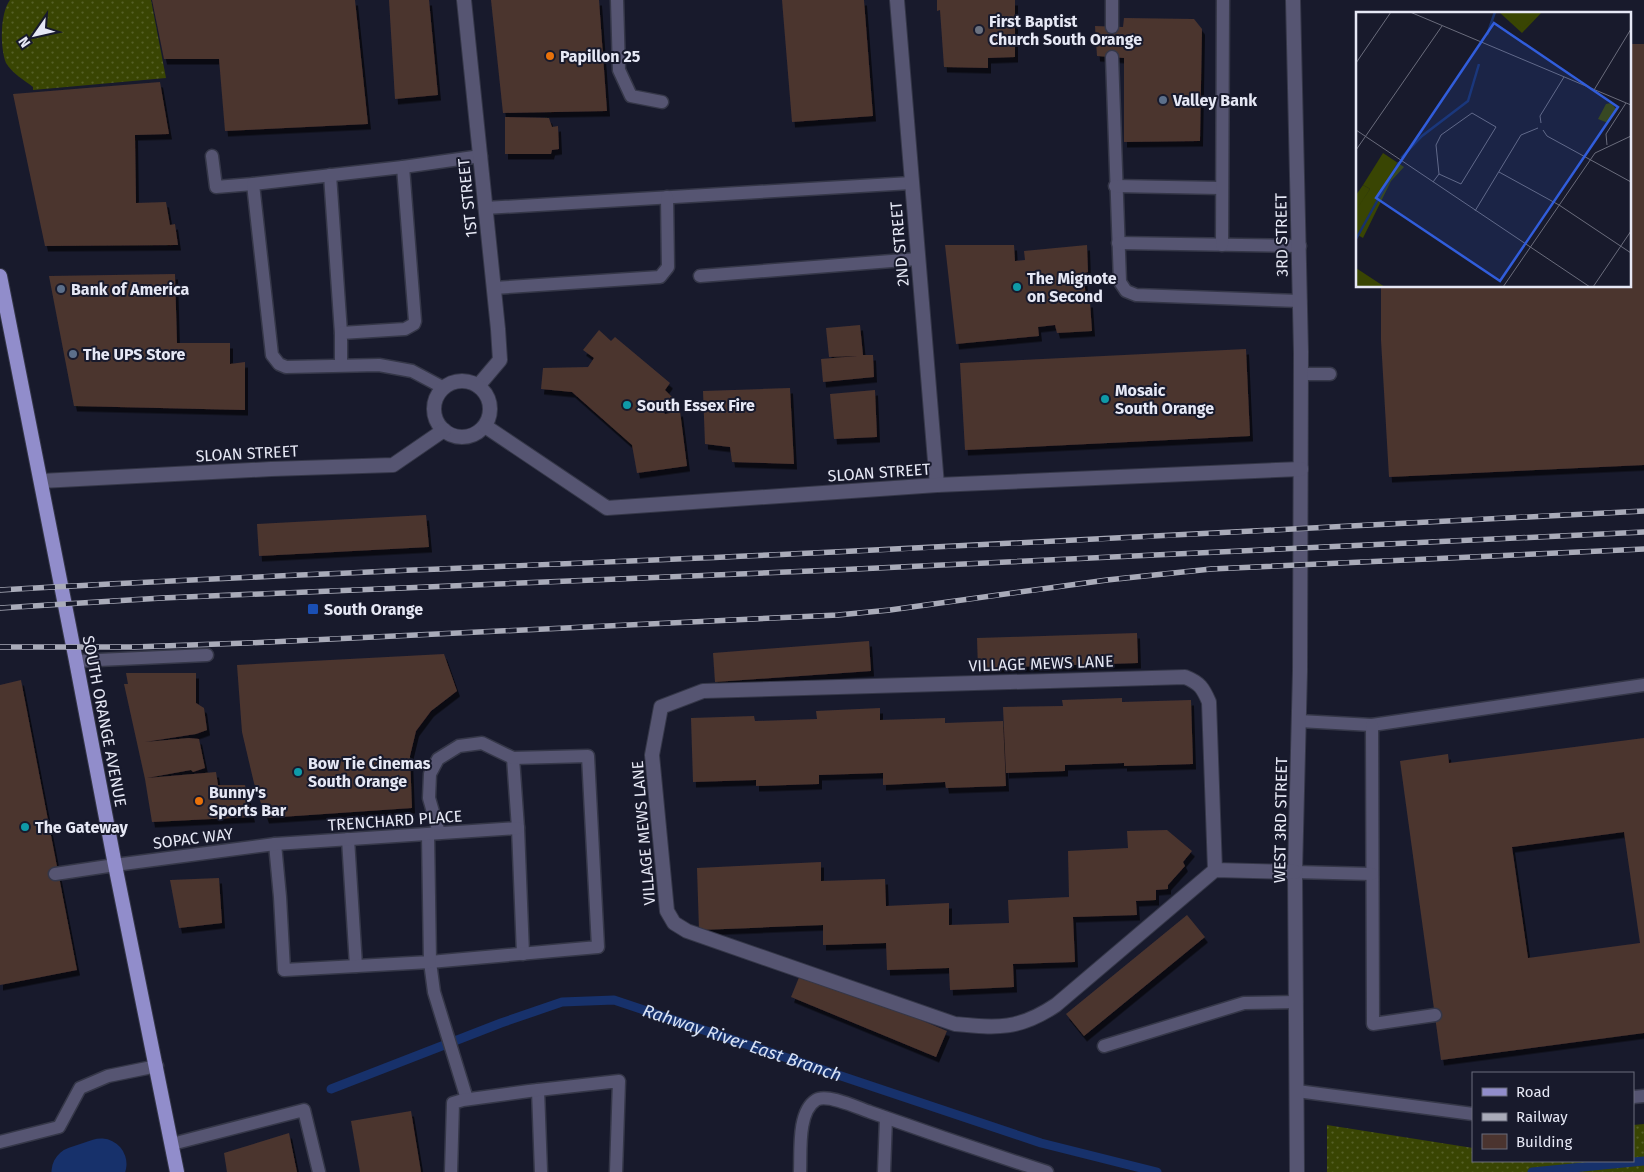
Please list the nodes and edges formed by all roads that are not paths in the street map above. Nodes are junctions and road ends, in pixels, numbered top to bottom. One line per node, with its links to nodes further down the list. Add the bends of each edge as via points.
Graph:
1 (464, 0): 11 (street, 1ST STREET)
2 (617, 0): 9 (lane, via 619,70 631,96)
3 (897, 0): 14 (street, 2ND STREET)
4 (1112, 0): 7 (lane)
5 (1223, 0): 17 (lane)
6 (1293, 0): 22 (street, 3RD STREET)
7 (1112, 27)
8 (1112, 57): 16 (lane)
9 (662, 102)
10 (212, 156): 15 (lane, via 216,187)
11 (480, 156): 12 (lane); 19 (street, 1ST STREET)
12 (403, 167): 13 (lane); 28 (lane, via 414,324 405,329)
13 (330, 176): 15 (lane); 28 (lane)
14 (911, 183): 18 (lane); 23 (street, 2ND STREET)
15 (253, 184): 29 (lane, via 272,355 286,367)
16 (1116, 186): 17 (lane); 20 (lane)
17 (1221, 188): 21 (lane)
18 (667, 198): 19 (lane); 26 (lane, via 668,267 660,277)
19 (485, 208): 26 (street, 1ST STREET)
20 (1118, 243): 21 (lane); 27 (lane, via 1120,282 1136,295)
21 (1222, 245): 22 (lane)
22 (1300, 246): 27 (street, 3RD STREET)
23 (917, 259): 25 (lane); 38 (street, 2ND STREET)
24 (0, 276): 37 (main road, SOUTH ORANGE AVENUE)
25 (700, 276)
26 (494, 288): 32 (street, 1ST STREET, via 500,360)
27 (1300, 301): 30 (street, 3RD STREET)
28 (341, 334): 29 (lane)
29 (341, 366): 33 (lane, via 379,366 412,371)
30 (1301, 374): 31 (lane); 36 (street, 3RD STREET)
31 (1330, 374)
32 (478, 386): 33 (street, via 456,381); 34 (street, via 490,406 490,415)
33 (444, 388): 35 (street, via 435,400 434,409)
34 (484, 426): 35 (street, via 473,435 464,437); 38 (street, SLOAN STREET, via 607,508)
35 (444, 430): 37 (street, SLOAN STREET, via 393,465)
36 (1301, 469): 38 (street, SLOAN STREET); 42 (street, WEST 3RD STREET)
37 (41, 481): 40 (main road, SOUTH ORANGE AVENUE)
38 (937, 485)
39 (207, 655): 40 (lane)
40 (76, 661): 49 (main road, SOUTH ORANGE AVENUE)
41 (1644, 685): 43 (lane)
42 (1299, 721): 43 (lane); 51 (street, WEST 3RD STREET)
43 (1372, 725): 53 (lane)
44 (513, 758): 45 (lane); 46 (lane, via 482,743 459,746 438,759 430,774 429,798); 54 (lane, via 588,756 598,947)
45 (518, 828): 46 (lane, TRENCHARD PLACE); 54 (lane)
46 (434, 834): 47 (lane, TRENCHARD PLACE); 55 (lane)
47 (348, 839): 48 (lane, TRENCHARD PLACE); 56 (lane)
48 (275, 844): 49 (lane, SOPAC WAY); 56 (lane, via 284,970)
49 (115, 865): 52 (lane, SOPAC WAY); 60 (main road, SOUTH ORANGE AVENUE)
50 (1216, 870): 50 (street, VILLAGE MEWS LANE, via 1042,1014 1022,1023 994,1028 955,1024 674,924 667,911 652,755 661,707 703,691 1185,676 1197,682 1209,702); 51 (street)
51 (1295, 872): 53 (lane); 57 (street, WEST 3RD STREET)
52 (55, 874)
53 (1372, 874): 58 (lane, via 1373,1024)
54 (522, 954): 55 (lane)
55 (430, 962): 56 (lane); 63 (lane, via 434,992)
56 (356, 966)
57 (1296, 1002): 59 (lane, via 1244,1003); 62 (street, WEST 3RD STREET)
58 (1435, 1015)
59 (1104, 1046)
60 (157, 1066): 66 (lane, via 108,1076 80,1088 59,1127); 67 (main road, SOUTH ORANGE AVENUE)
61 (538, 1090): 63 (lane); 71 (lane); 72 (lane, via 619,1081)
62 (1297, 1091): 64 (lane); 76 (street, WEST 3RD STREET)
63 (467, 1100): 70 (lane, via 453,1103)
64 (1472, 1114)
65 (886, 1118): 73 (lane, via 826,1098 818,1099 808,1106 804,1115); 74 (lane); 75 (lane)
66 (0, 1142)
67 (172, 1144): 68 (main road, SOUTH ORANGE AVENUE); 69 (lane, via 304,1110)
68 (177, 1172)
69 (319, 1172)
70 (451, 1172)
71 (541, 1172)
72 (616, 1172)
73 (800, 1172)
74 (884, 1172)
75 (1047, 1172)
76 (1297, 1172)

